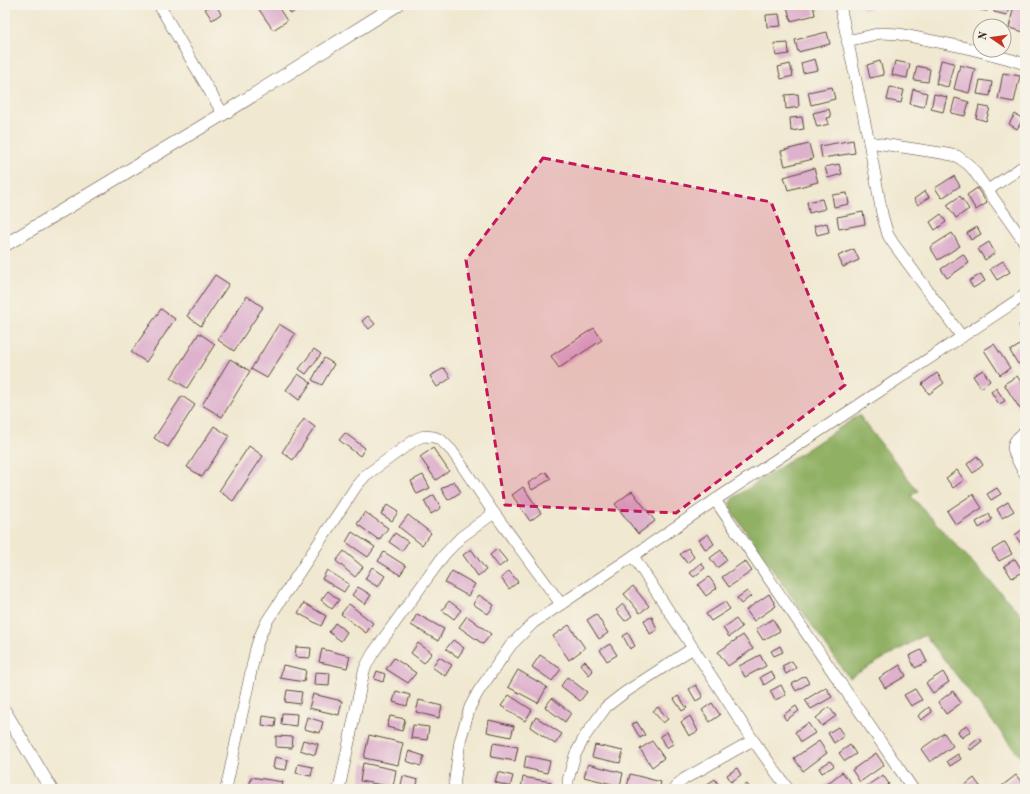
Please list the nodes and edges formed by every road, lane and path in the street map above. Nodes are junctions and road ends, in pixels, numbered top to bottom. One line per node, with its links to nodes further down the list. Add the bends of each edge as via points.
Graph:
1 (159, 5): 6 (street)
2 (397, 5): 6 (street)
3 (840, 5): 4 (street)
4 (847, 41): 5 (street, via 881,34 899,34 963,47); 7 (street)
5 (1025, 64)
6 (223, 114): 11 (street)
7 (869, 142): 9 (street, via 957,156 969,165); 13 (street, via 888,235)
8 (1025, 165): 9 (street)
9 (988, 190): 10 (street)
10 (1025, 243)
11 (5, 245)
12 (1025, 295): 13 (street)
13 (962, 337): 16 (street)
14 (1025, 432): 15 (street, via 1014,441 1013,452)
15 (1025, 474)
16 (715, 500): 18 (street); 30 (street)
17 (494, 513): 19 (street); 24 (street, via 452,451 434,437 424,436 416,439 366,475 267,621 260,636); 25 (street, via 461,537 444,555 373,653 364,671)
18 (633, 556): 19 (street); 20 (street)
19 (562, 604): 26 (street, via 533,623 511,645 478,692 470,707 460,740)
20 (693, 648): 22 (street); 27 (street, via 606,707 575,755)
21 (5, 712): 23 (street)
22 (753, 740): 28 (street, via 684,779); 29 (street)
23 (51, 789)
24 (226, 789)
25 (340, 789)
26 (454, 789)
27 (568, 789)
28 (674, 789)
29 (788, 789)
30 (913, 789)

